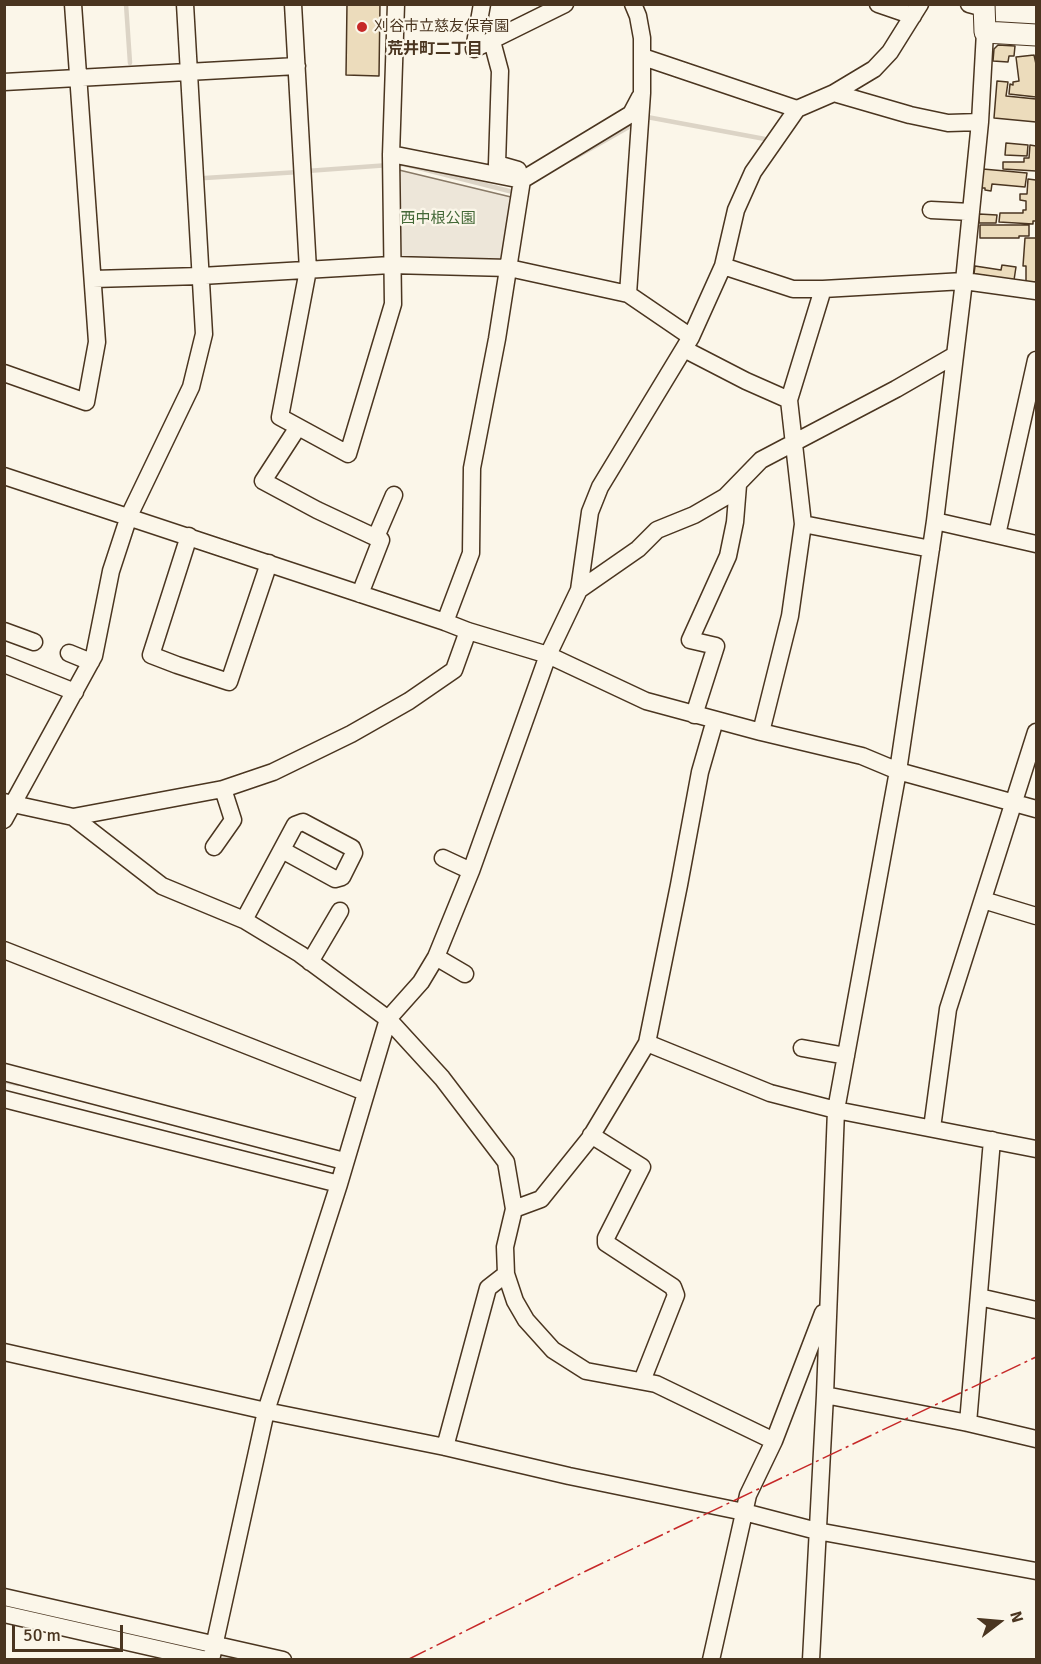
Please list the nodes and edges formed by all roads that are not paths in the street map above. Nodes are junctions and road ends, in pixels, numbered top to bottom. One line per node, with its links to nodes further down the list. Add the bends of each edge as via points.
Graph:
1 (73, 4): 17 (street)
2 (185, 4): 16 (street)
3 (292, 4): 15 (street)
4 (396, 4): 23 (street)
5 (482, 4): 13 (street, via 474,49)
6 (565, 4): 13 (street)
7 (633, 4): 14 (street)
8 (878, 4): 10 (street)
9 (979, 6): 11 (main road)
10 (916, 10): 19 (street, via 890,52 874,69)
11 (985, 32): 12 (main road); 22 (street)
12 (1036, 35)
13 (492, 41): 24 (street, via 500,71 497,164)
14 (643, 57): 20 (street); 21 (street)
15 (297, 66): 16 (street); 30 (street)
16 (189, 72): 17 (street); 31 (street)
17 (77, 79): 18 (street); 32 (street)
18 (4, 82)
19 (834, 93): 21 (street); 22 (street, via 948,123)
20 (642, 101): 24 (street, via 631,114); 36 (street)
21 (796, 109): 28 (street, via 753,172 736,210)
22 (980, 122): 26 (street)
23 (391, 155): 24 (street); 27 (street)
24 (525, 178): 29 (street)
25 (931, 210): 26 (street)
26 (971, 212): 33 (street)
27 (391, 265): 29 (street); 30 (street); 42 (street, via 393,304 348,454)
28 (723, 266): 34 (street, via 793,289); 37 (street)
29 (509, 268): 36 (street); 58 (street, via 472,468 471,552)
30 (308, 270): 31 (street); 42 (street, via 280,417)
31 (201, 276): 32 (street); 47 (street, via 204,334 192,387)
32 (93, 279): 40 (street, via 97,342 86,402)
33 (964, 281): 34 (street); 35 (street); 38 (street)
34 (823, 289): 41 (street)
35 (1036, 291)
36 (628, 294): 37 (street)
37 (688, 343): 41 (street, via 746,381); 56 (street, via 600,487 590,512)
38 (955, 355): 43 (street); 48 (street)
39 (1036, 360): 50 (street)
40 (4, 373)
41 (789, 400): 43 (street)
42 (297, 427): 52 (street, via 263,481)
43 (794, 442): 45 (street, via 761,460); 49 (street)
44 (4, 476): 47 (street)
45 (738, 484): 56 (street, via 725,497 657,530 638,549); 67 (street, via 728,556 690,640 716,646)
46 (394, 495): 52 (street)
47 (129, 516): 51 (street); 64 (street, via 111,571)
48 (935, 522): 50 (street); 54 (street)
49 (803, 524): 54 (street); 69 (street, via 790,616)
50 (997, 535): 53 (street)
51 (189, 536): 55 (street); 55 (street, via 151,656 198,672 229,682)
52 (376, 537): 57 (street, via 381,540)
53 (1036, 544)
54 (931, 549): 71 (street)
55 (269, 563): 57 (street)
56 (579, 590): 63 (street)
57 (360, 594): 58 (street)
58 (445, 622): 60 (street)
59 (4, 631): 61 (street)
60 (468, 631): 63 (street); 72 (street, via 454,670 409,701 273,772)
61 (34, 642)
62 (69, 652): 64 (street)
63 (548, 655): 67 (street, via 646,701); 81 (street)
64 (91, 662): 66 (street)
65 (4, 664): 66 (street)
66 (75, 692): 74 (street)
67 (694, 715): 68 (street)
68 (715, 720): 69 (street); 91 (street, via 700,772)
69 (761, 732): 71 (street, via 862,756)
70 (1036, 732): 73 (street)
71 (898, 771): 73 (street); 93 (street)
72 (223, 789): 76 (street); 78 (street, via 233,820)
73 (1014, 802): 75 (street); 82 (street)
74 (9, 803): 76 (street); 77 (street)
75 (1036, 809)
76 (73, 817): 85 (street, via 162,886)
77 (4, 820)
78 (214, 847)
79 (282, 850): 85 (street)
80 (443, 858): 81 (street)
81 (471, 871): 87 (street)
82 (983, 900): 84 (street); 98 (street, via 948,1009)
83 (340, 911): 88 (street)
84 (1036, 916)
85 (244, 920): 88 (street)
86 (4, 950): 95 (street)
87 (436, 957): 89 (street); 90 (street, via 421,982)
88 (310, 962): 90 (street)
89 (465, 974)
90 (388, 1019): 95 (street); 104 (street, via 442,1078 506,1162)
91 (647, 1043): 97 (street, via 770,1093); 99 (street)
92 (802, 1048): 93 (street)
93 (846, 1056): 97 (street)
94 (4, 1072): 102 (street)
95 (366, 1092): 102 (street)
96 (4, 1099): 103 (street)
97 (836, 1110): 98 (street); 107 (street)
98 (932, 1128): 100 (street)
99 (591, 1135): 104 (street, via 541,1199); 110 (street, via 642,1167 606,1243 673,1287 676,1295)
100 (992, 1140): 101 (street); 106 (street)
101 (1036, 1149)
102 (344, 1161): 103 (street)
103 (339, 1184): 112 (street)
104 (514, 1209): 105 (street, via 505,1247)
105 (506, 1274): 110 (street, via 526,1320 553,1350 586,1371); 116 (street, via 488,1288)
106 (979, 1297): 108 (street); 113 (street)
107 (828, 1302): 111 (street); 115 (street)
108 (1036, 1310)
109 (4, 1352): 112 (street)
110 (642, 1382): 115 (street, via 656,1384)
111 (825, 1395): 113 (street); 118 (street)
112 (266, 1411): 116 (street); 122 (street)
113 (968, 1423): 114 (street)
114 (1036, 1439)
115 (774, 1442): 117 (street, via 748,1495)
116 (445, 1447): 117 (street)
117 (744, 1512): 118 (street); 124 (street)
118 (817, 1531): 119 (street); 125 (street)
119 (1036, 1571)
120 (4, 1597): 122 (street)
121 (4, 1614): 122 (street)
122 (212, 1654): 123 (street)
123 (283, 1659)
124 (711, 1659)
125 (811, 1659)

